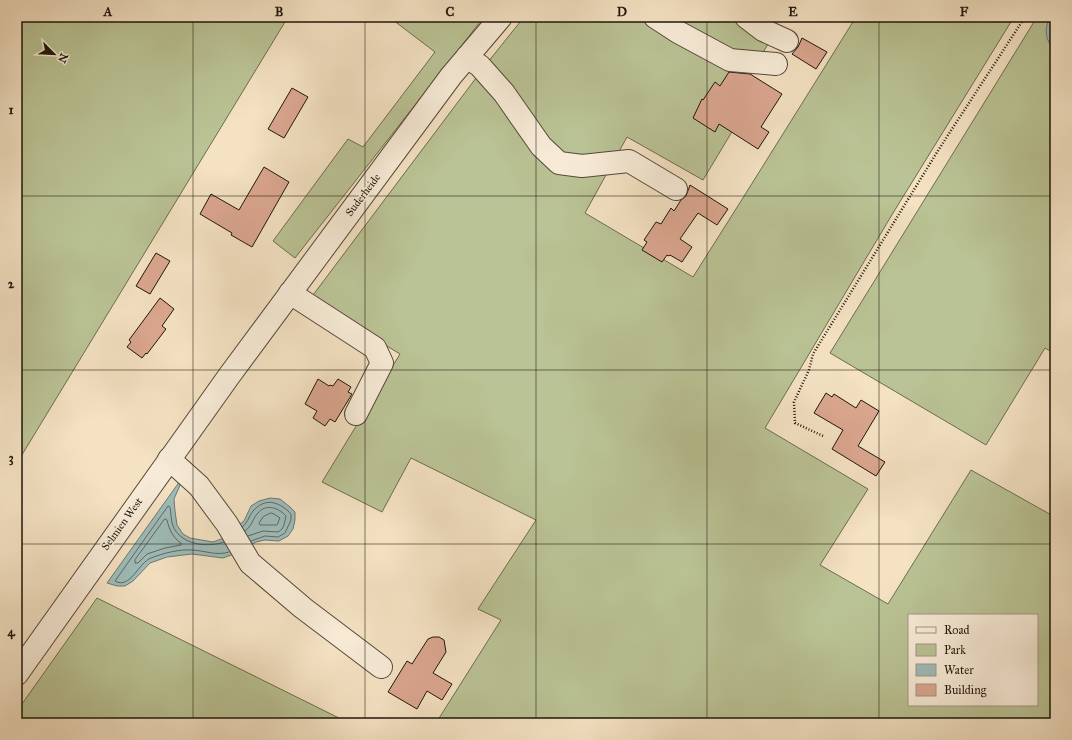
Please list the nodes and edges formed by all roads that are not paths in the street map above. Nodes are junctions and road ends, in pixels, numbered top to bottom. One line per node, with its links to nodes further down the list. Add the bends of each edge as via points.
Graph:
1 (501, 17): 5 (street, Suderheide)
2 (655, 17): 6 (street, via 730,60)
3 (746, 17): 4 (street, via 763,30)
4 (787, 41)
5 (467, 57): 7 (street, via 480,66 504,93 540,146 559,163 582,166 629,161); 8 (street, Suderheide)
6 (776, 64)
7 (676, 189)
8 (290, 293): 9 (street, Suderheide); 10 (street, via 375,348 382,363)
9 (229, 376): 11 (street, Selmien West)
10 (356, 414)
11 (169, 459): 12 (street, via 199,486 227,524 250,563 303,608); 13 (street, Selmien West)
12 (381, 667)
13 (17, 674)

